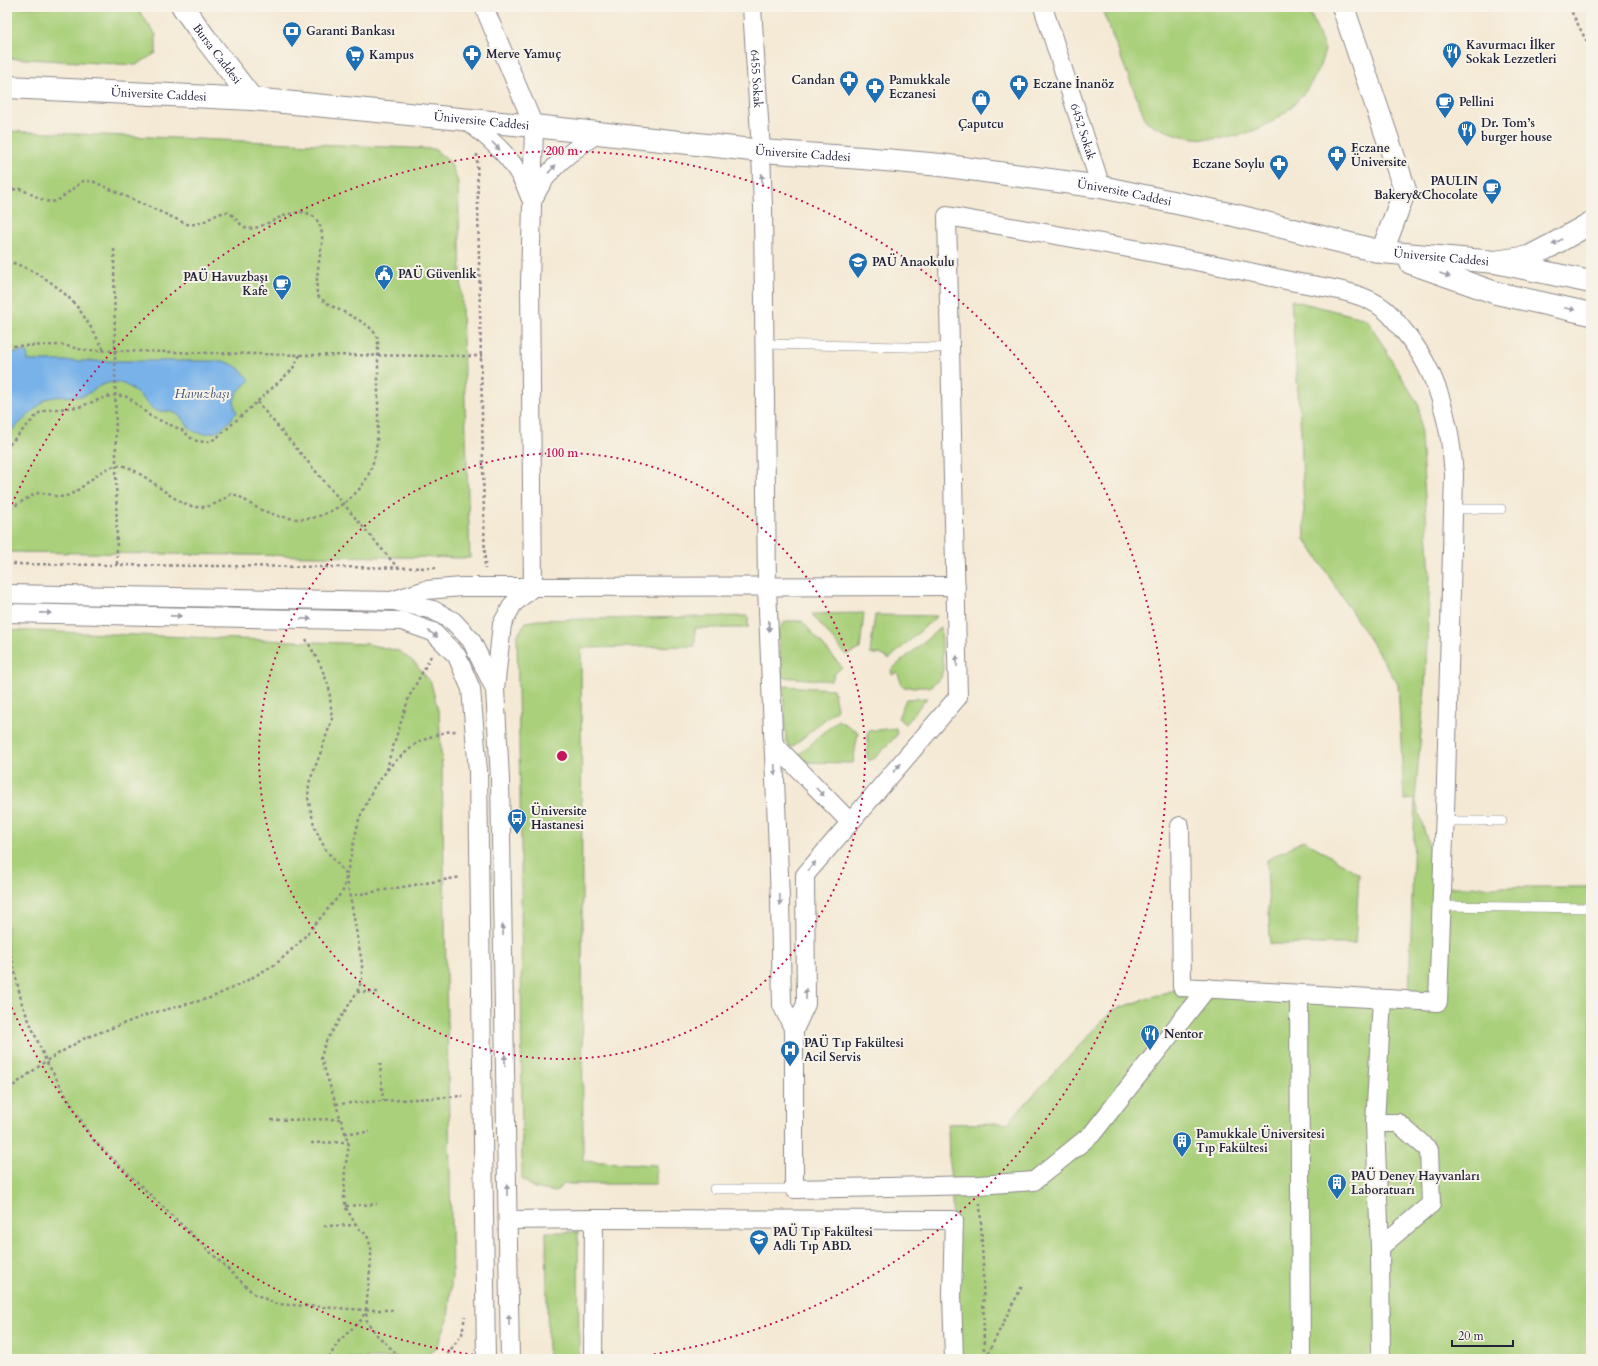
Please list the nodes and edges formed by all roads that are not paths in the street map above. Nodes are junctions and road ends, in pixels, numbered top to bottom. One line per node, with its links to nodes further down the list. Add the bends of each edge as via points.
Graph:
1 (183, 7): 7 (main road, Bursa Caddesi)
2 (484, 7): 9 (street)
3 (752, 7): 11 (street, 6455 Sokak)
4 (1043, 7): 12 (street, 6452 Sokak)
5 (1343, 7): 15 (main road, via 1405,190)
6 (7, 87): 7 (main road, Üniversite Caddesi)
7 (252, 100): 8 (main road, Üniversite Caddesi)
8 (467, 121): 9 (main road, Üniversite Caddesi); 13 (street, one-way to 13, via 490,140 516,168)
9 (534, 126): 10 (main road, Üniversite Caddesi); 13 (street)
10 (596, 134): 11 (main road, Üniversite Caddesi); 13 (street, one-way to 10, via 552,168)
11 (761, 151): 12 (main road, Üniversite Caddesi, via 941,165); 19 (street, 6455 Sokak, one-way to 11)
12 (1101, 187): 15 (main road, Üniversite Caddesi, via 1234,215)
13 (532, 202): 23 (street, via 530,284)
14 (1591, 223): 16 (main road, one-way to 16, via 1529,256)
15 (1382, 252): 16 (main road, Üniversite Caddesi); 18 (main road, one-way to 18, via 1496,293)
16 (1495, 262): 17 (main road, Üniversite Caddesi)
17 (1591, 282)
18 (1591, 314)
19 (764, 344): 20 (lane); 25 (street, 6455 Sokak)
20 (950, 348): 21 (street, via 947,216 1215,264 1362,296 1384,309 1413,342 1437,386 1446,414 1451,444 1454,474); 24 (street)
21 (1453, 509): 22 (lane); 31 (street)
22 (1501, 509)
23 (533, 586): 25 (street); 27 (street, via 426,590); 29 (street, via 513,604 502,624)
24 (956, 586): 25 (street); 33 (street, one-way to 24, via 958,697)
25 (767, 587): 30 (street, 6455 Sokak, one-way to 30)
26 (7, 594): 29 (street, via 394,601 433,610 453,621 471,640)
27 (393, 601)
28 (7, 612): 47 (street, one-way to 47, via 402,621 433,632 457,656 471,689 478,771)
29 (495, 689): 45 (street, one-way to 29, via 500,786)
30 (774, 744): 33 (street, one-way to 33); 40 (street, 6455 Sokak, one-way to 40, via 782,1005)
31 (1444, 821): 32 (lane); 35 (street)
32 (1502, 821)
33 (850, 822): 40 (street, one-way to 33, via 806,1004 805,875)
34 (1180, 826): 37 (street, via 1182,987)
35 (1441, 906): 36 (lane); 39 (street, via 1438,1002)
36 (1591, 908)
37 (1207, 988): 38 (street); 43 (street, via 1092,1134 1034,1181 979,1185)
38 (1299, 994): 39 (street); 51 (street)
39 (1382, 999): 41 (street)
40 (794, 1030): 43 (street)
41 (1375, 1123): 46 (street); 46 (street, via 1398,1123 1429,1150 1431,1204)
42 (714, 1189): 43 (lane)
43 (794, 1189)
44 (594, 1219): 45 (street); 49 (street); 50 (street, via 954,1220)
45 (508, 1220): 48 (street, one-way to 45)
46 (1380, 1247): 52 (street)
47 (486, 1359)
48 (510, 1359)
49 (593, 1359)
50 (954, 1359)
51 (1302, 1359)
52 (1381, 1359)

